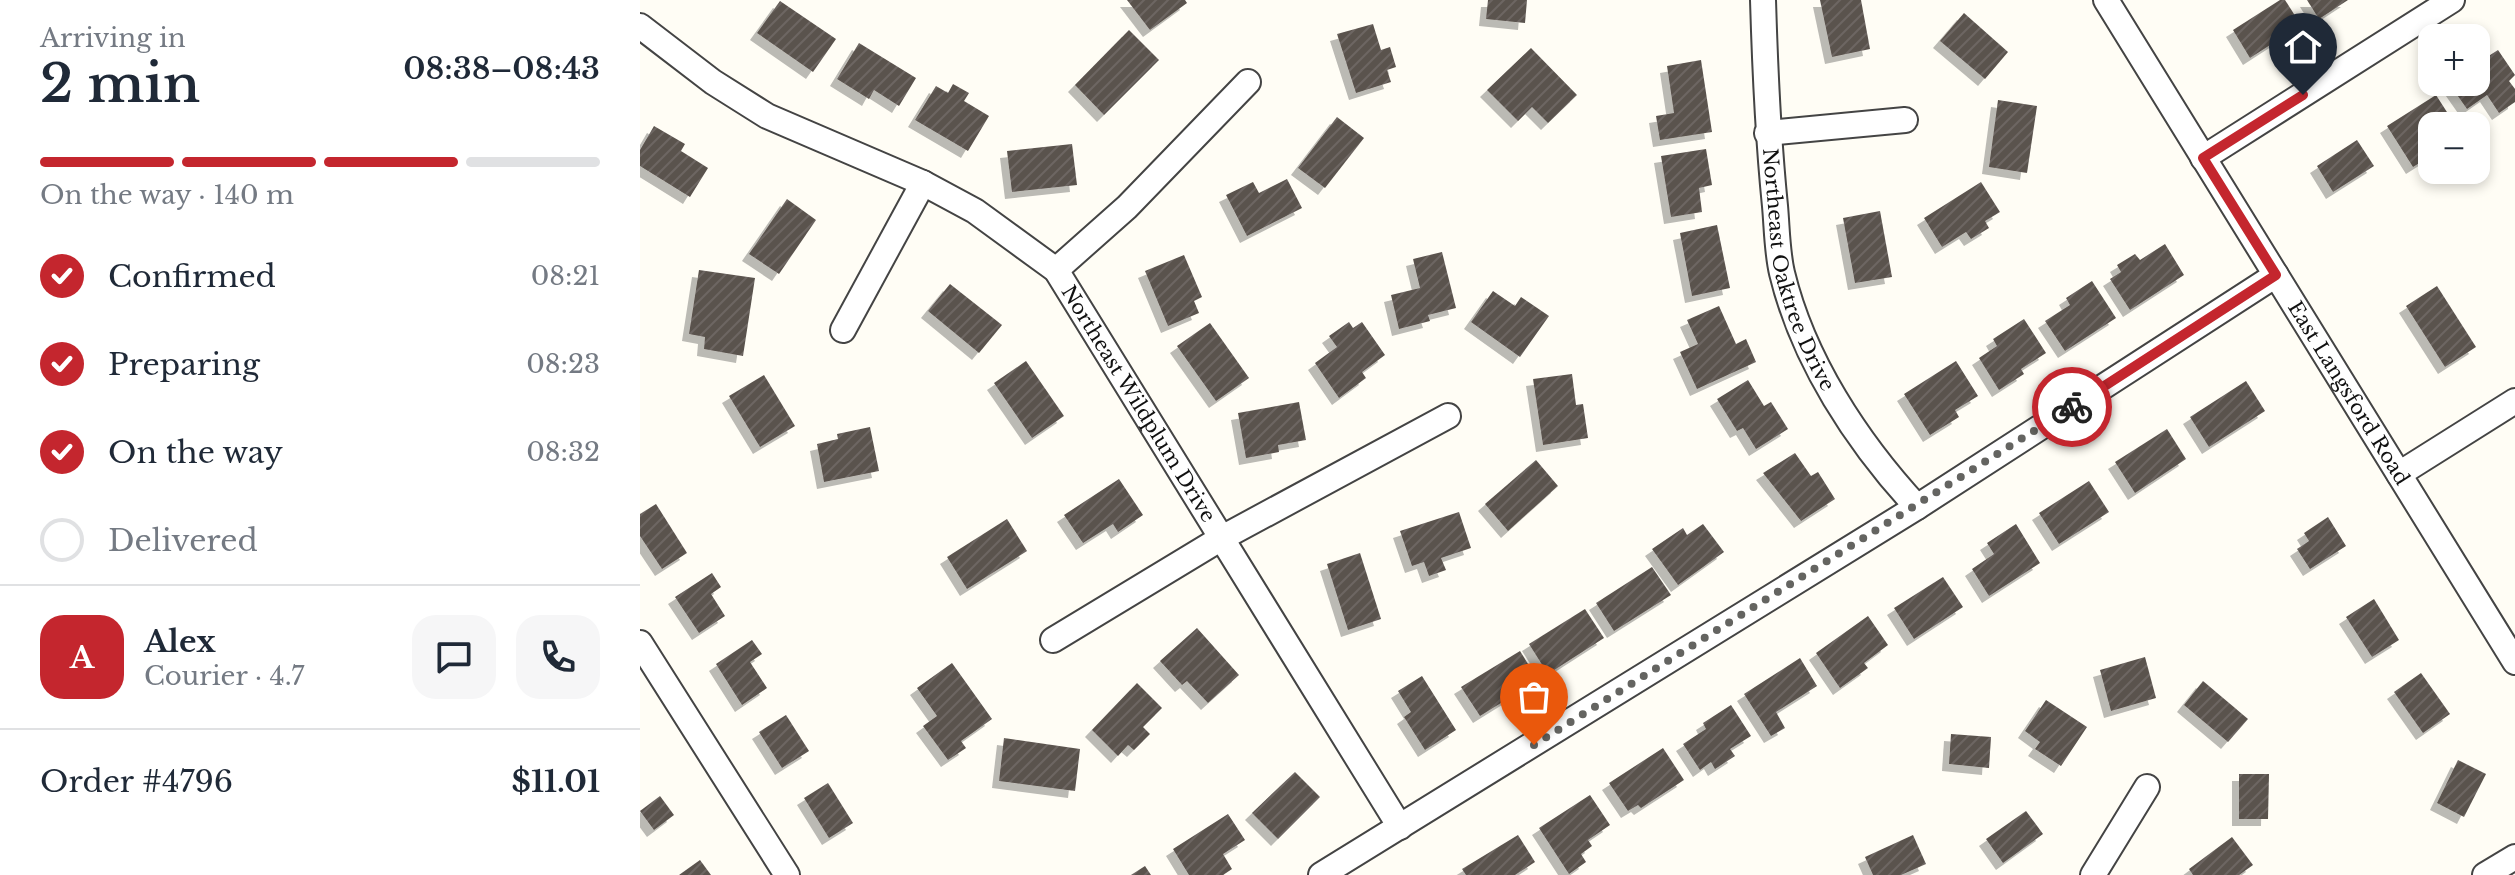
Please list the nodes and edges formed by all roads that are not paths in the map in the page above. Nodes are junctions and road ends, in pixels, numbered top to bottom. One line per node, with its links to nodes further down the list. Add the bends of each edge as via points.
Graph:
1 (1763, 0): 7 (street, Northeast Oaktree Drive)
2 (2106, 0): 8 (street, East Langsford Road)
3 (2452, 0): 8 (street)
4 (640, 26): 9 (street, Northeast Wildplum Drive, via 767,116)
5 (1248, 82): 10 (street, via 1127,207)
6 (1905, 120): 7 (street)
7 (1767, 133): 16 (street, Northeast Oaktree Drive, via 1781,272 1801,327 1830,389 1879,465)
8 (2203, 158): 11 (street, East Langsford Road)
9 (923, 183): 10 (street, Northeast Wildplum Drive, via 975,211); 12 (street)
10 (1056, 270): 17 (street, Northeast Wildplum Drive)
11 (2276, 275): 15 (street, East Langsford Road); 16 (street)
12 (843, 330)
13 (2515, 401): 15 (street)
14 (1448, 416): 17 (street)
15 (2399, 474): 20 (street, East Langsford Road)
16 (1917, 507): 22 (street)
17 (1220, 539): 18 (street); 22 (street, Northeast Wildplum Drive)
18 (1053, 640)
19 (640, 643): 24 (street)
20 (2515, 662)
21 (2147, 787): 26 (street)
22 (1400, 827): 25 (street)
23 (2515, 857): 27 (street)
24 (787, 875)
25 (1321, 875)
26 (2093, 875)
27 (2485, 875)

